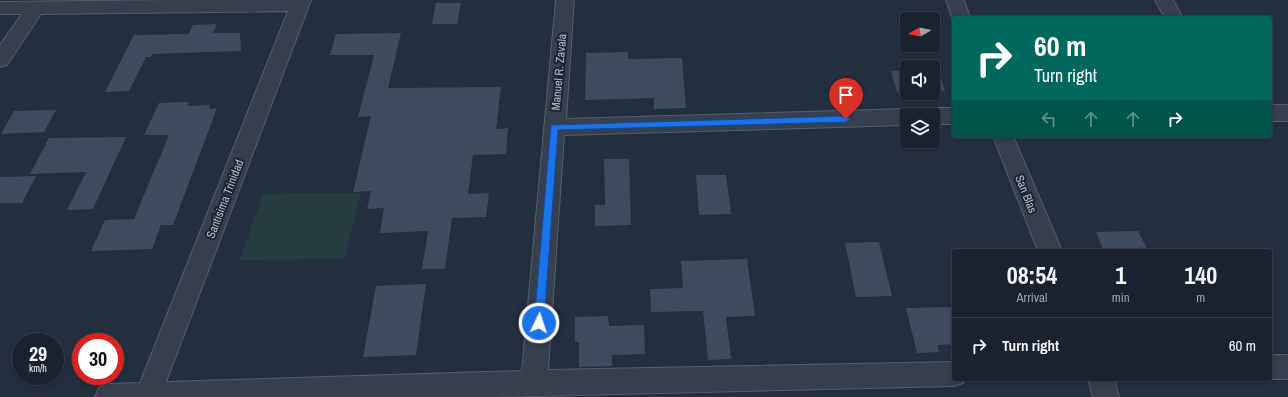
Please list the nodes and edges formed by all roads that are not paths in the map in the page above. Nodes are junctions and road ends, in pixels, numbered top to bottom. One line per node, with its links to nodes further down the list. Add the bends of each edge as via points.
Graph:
1 (565, 0): 15 (street, Manuel R. Zavala)
2 (955, 0): 7 (street)
3 (1164, 0): 8 (street)
4 (301, 3): 5 (street); 24 (street, Santisima Trinidad)
5 (36, 7): 6 (street); 9 (street)
6 (0, 8)
7 (960, 16)
8 (1173, 16)
9 (0, 60)
10 (1272, 113): 11 (street)
11 (1288, 113)
12 (940, 116): 13 (street)
13 (952, 116)
14 (900, 117): 15 (street)
15 (554, 127): 22 (street, Manuel R. Zavala)
16 (1003, 138): 17 (street, San Blas)
17 (1049, 249)
18 (1272, 367): 19 (street)
19 (1288, 367)
20 (952, 374): 22 (street)
21 (1102, 381): 25 (street)
22 (534, 383): 24 (street)
23 (108, 397): 24 (street)
24 (147, 397)
25 (1106, 397)

